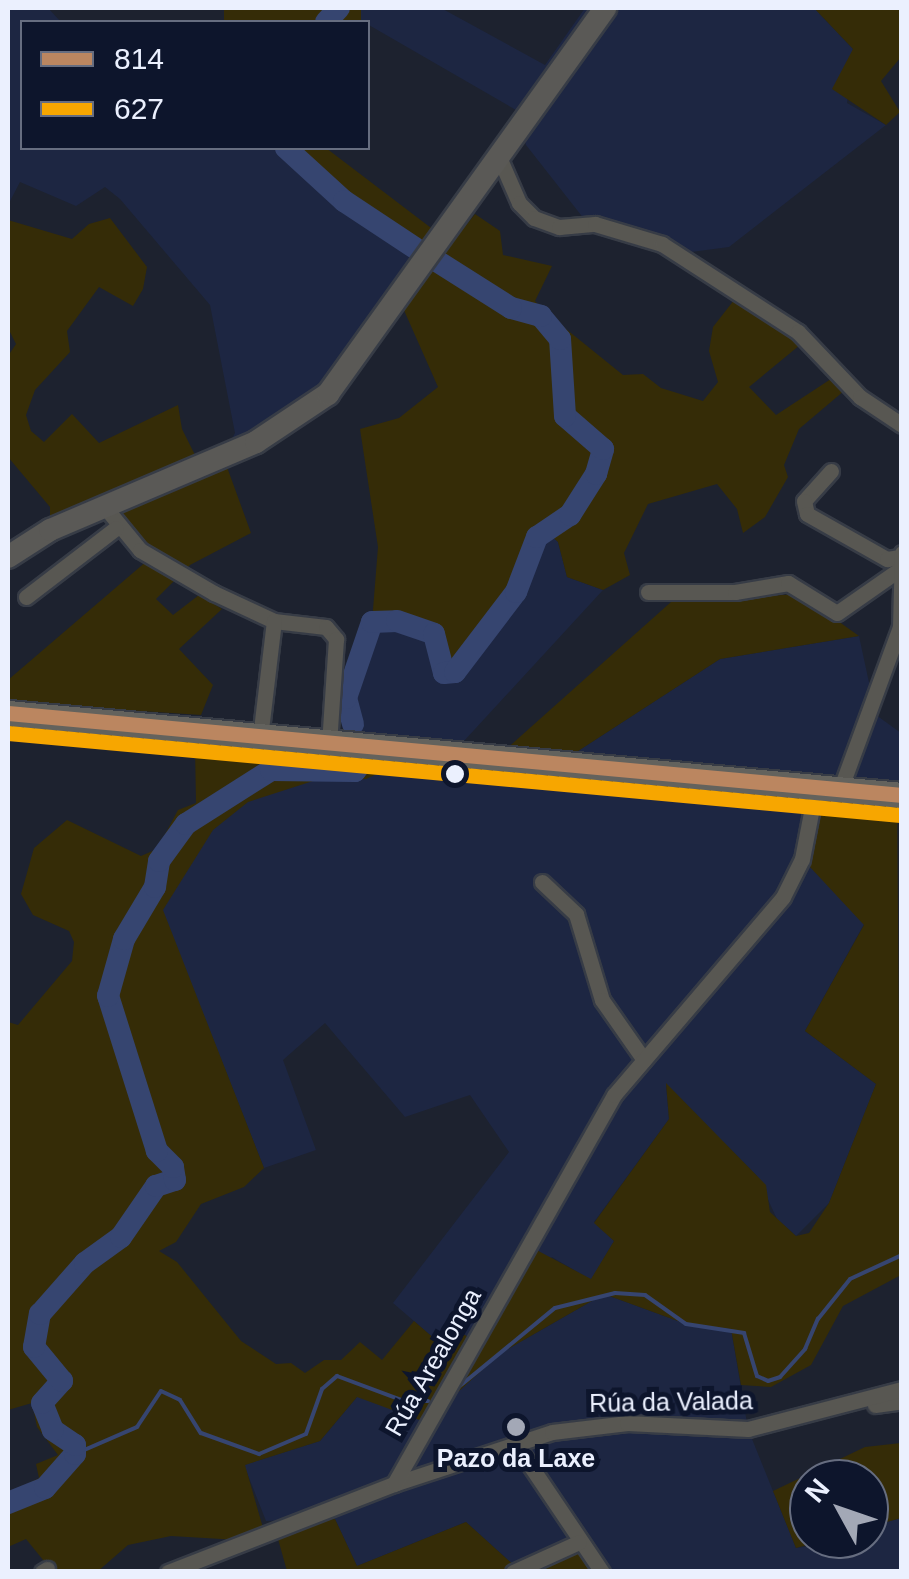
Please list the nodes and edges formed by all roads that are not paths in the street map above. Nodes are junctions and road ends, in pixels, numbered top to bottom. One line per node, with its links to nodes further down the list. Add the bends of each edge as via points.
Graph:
1 (608, 9): 2 (main road)
2 (499, 157): 3 (street, via 519,203 534,218 558,227 595,224 662,244 798,332 860,397); 5 (main road, via 346,373 313,408 256,442)
3 (902, 425)
4 (832, 472): 8 (street, via 804,501 807,514)
5 (104, 506): 6 (street); 7 (main road)
6 (116, 528): 10 (street); 11 (street, via 163,565)
7 (8, 557)
8 (900, 560): 9 (street, via 837,612 788,583 735,592); 15 (street, Rúa Arealonga, via 900,627)
9 (648, 592)
10 (26, 597)
11 (274, 621): 13 (street); 14 (street, via 326,627 336,639)
12 (8, 714): 13 (main road)
13 (260, 738): 14 (main road)
14 (329, 744): 15 (main road)
15 (828, 788): 16 (main road); 18 (street, Rúa Arealonga, via 783,897)
16 (902, 796)
17 (542, 882): 18 (street, via 576,914 602,1000)
18 (644, 1060): 23 (street, Rúa Arealonga, via 614,1095)
19 (902, 1389): 21 (street, Rúa da Valada)
20 (902, 1401): 21 (street, Rúa da Valada)
21 (836, 1406): 22 (street, Rúa da Valada, via 748,1428 627,1423)
22 (515, 1443): 23 (street, Rúa da Valada); 24 (street)
23 (394, 1484): 25 (street)
24 (579, 1542): 26 (street); 27 (street)
25 (168, 1572)
26 (512, 1572)
27 (602, 1572)

